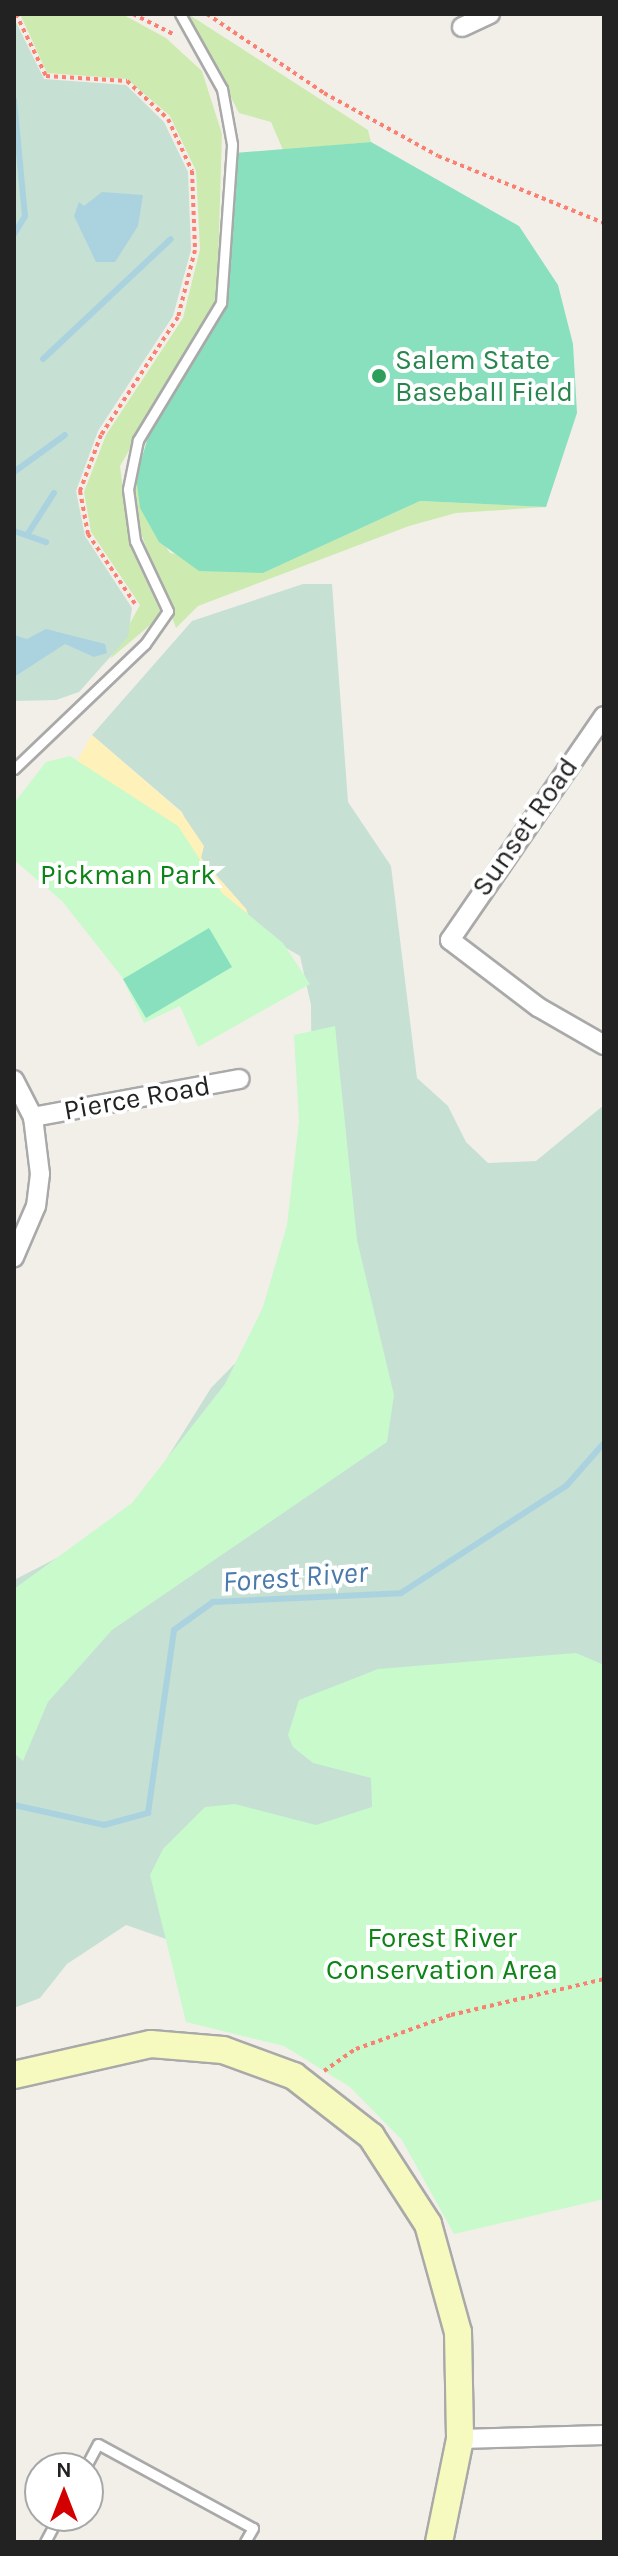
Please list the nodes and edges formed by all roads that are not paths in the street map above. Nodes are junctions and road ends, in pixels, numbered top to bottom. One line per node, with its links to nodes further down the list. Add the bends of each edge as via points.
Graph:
1 (180, 14): 5 (lane, via 230,113 221,303 138,440 128,489 135,541 168,611 145,644)
2 (490, 14): 3 (street)
3 (462, 27)
4 (604, 716): 6 (street, Sunset Road, via 450,940 538,1007)
5 (14, 769)
6 (604, 1045)
7 (240, 1079): 9 (street, Pierce Road)
8 (14, 1080): 9 (street)
9 (33, 1117): 10 (street, via 36,1206)
10 (14, 1257)
11 (14, 2075): 13 (street, via 118,2049 183,2045 258,2060 310,2086 371,2136 428,2224 458,2332)
12 (604, 2435): 13 (street)
13 (460, 2439): 16 (street)
14 (94, 2452): 15 (lane, via 98,2444 253,2528)
15 (245, 2542)
16 (439, 2542)

